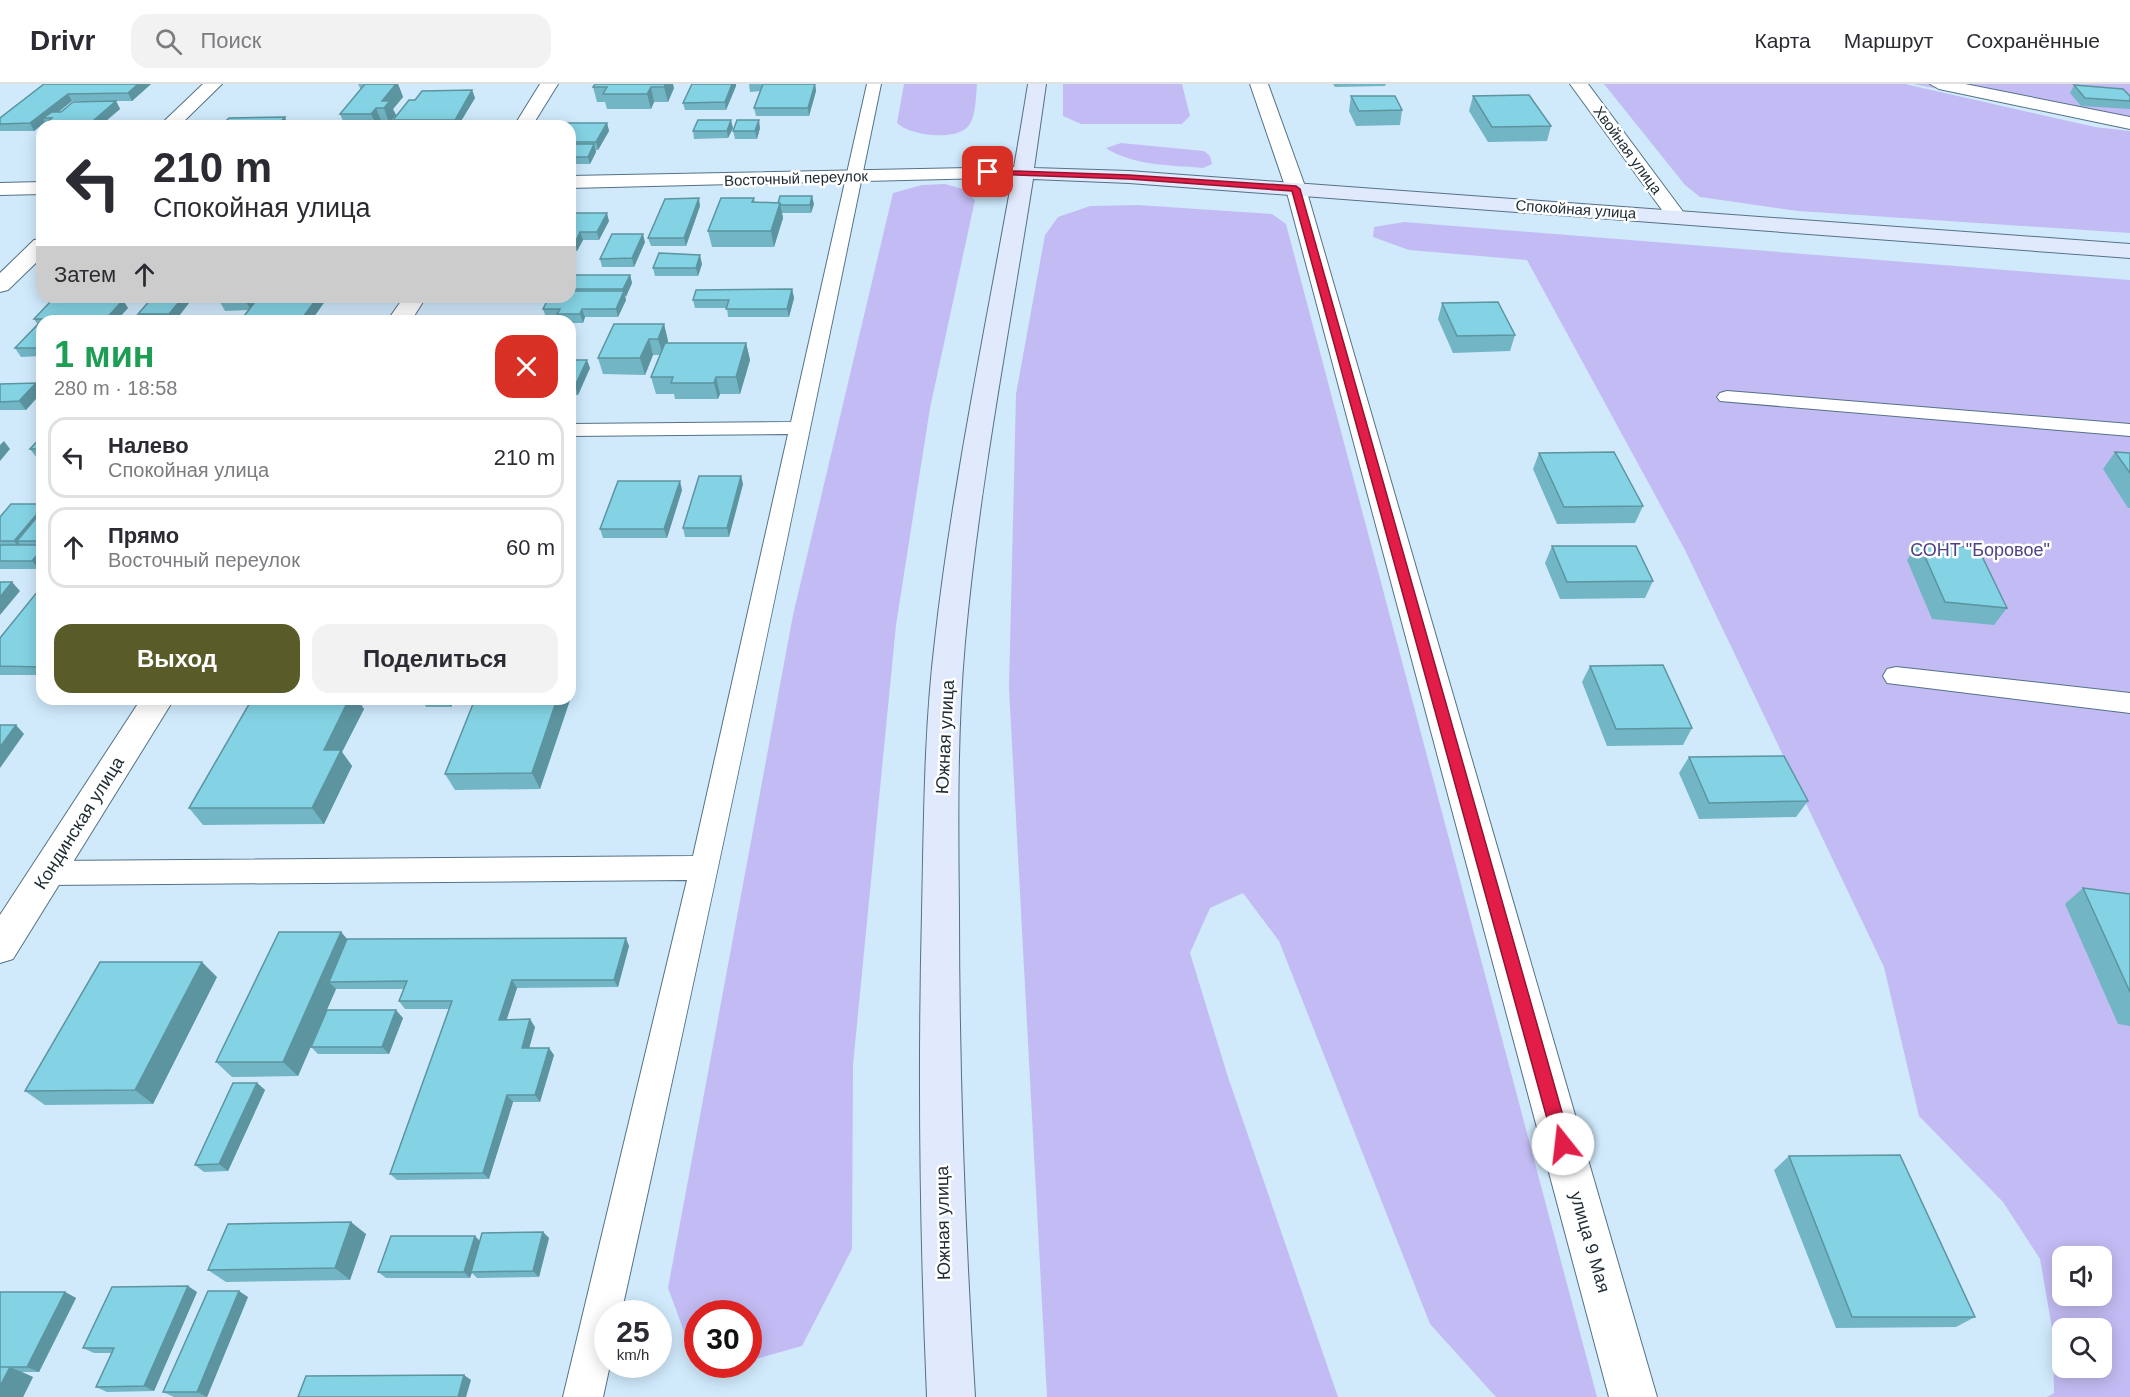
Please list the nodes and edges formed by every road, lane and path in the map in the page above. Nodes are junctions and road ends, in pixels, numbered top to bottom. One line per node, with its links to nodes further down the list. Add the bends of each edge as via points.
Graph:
1 (213, 84): 8 (street)
2 (549, 84): 9 (street)
3 (874, 84): 12 (lane)
4 (1037, 84): 11 (main road, Южная улица)
5 (1258, 84): 16 (street, улица 9 Мая)
6 (1579, 84): 17 (street, Хвойная улица)
7 (1939, 84): 10 (street)
8 (174, 120)
9 (527, 120)
10 (2130, 123)
11 (1022, 172): 12 (street, Восточный переулок); 16 (main road, Спокойная улица); 32 (main road, Южная улица, via 966,514 949,655 941,807 939,1027)
12 (856, 176): 13 (street, Восточный переулок); 22 (lane)
13 (576, 183)
14 (36, 188): 15 (street)
15 (0, 189)
16 (1296, 189): 17 (main road, Спокойная улица); 33 (street, улица 9 Мая)
17 (1677, 217): 19 (main road, Спокойная улица)
18 (36, 251): 20 (street)
19 (2130, 251)
20 (0, 285)
21 (1727, 397): 24 (lane)
22 (802, 428): 23 (lane); 28 (lane)
23 (576, 430)
24 (2130, 430)
25 (1896, 676): 26 (lane)
26 (2130, 703)
27 (154, 705): 29 (street, Кондинская улица)
28 (705, 867): 29 (lane); 31 (lane)
29 (47, 873): 30 (street, Кондинская улица)
30 (0, 947)
31 (583, 1397)
32 (951, 1397)
33 (1633, 1397)

